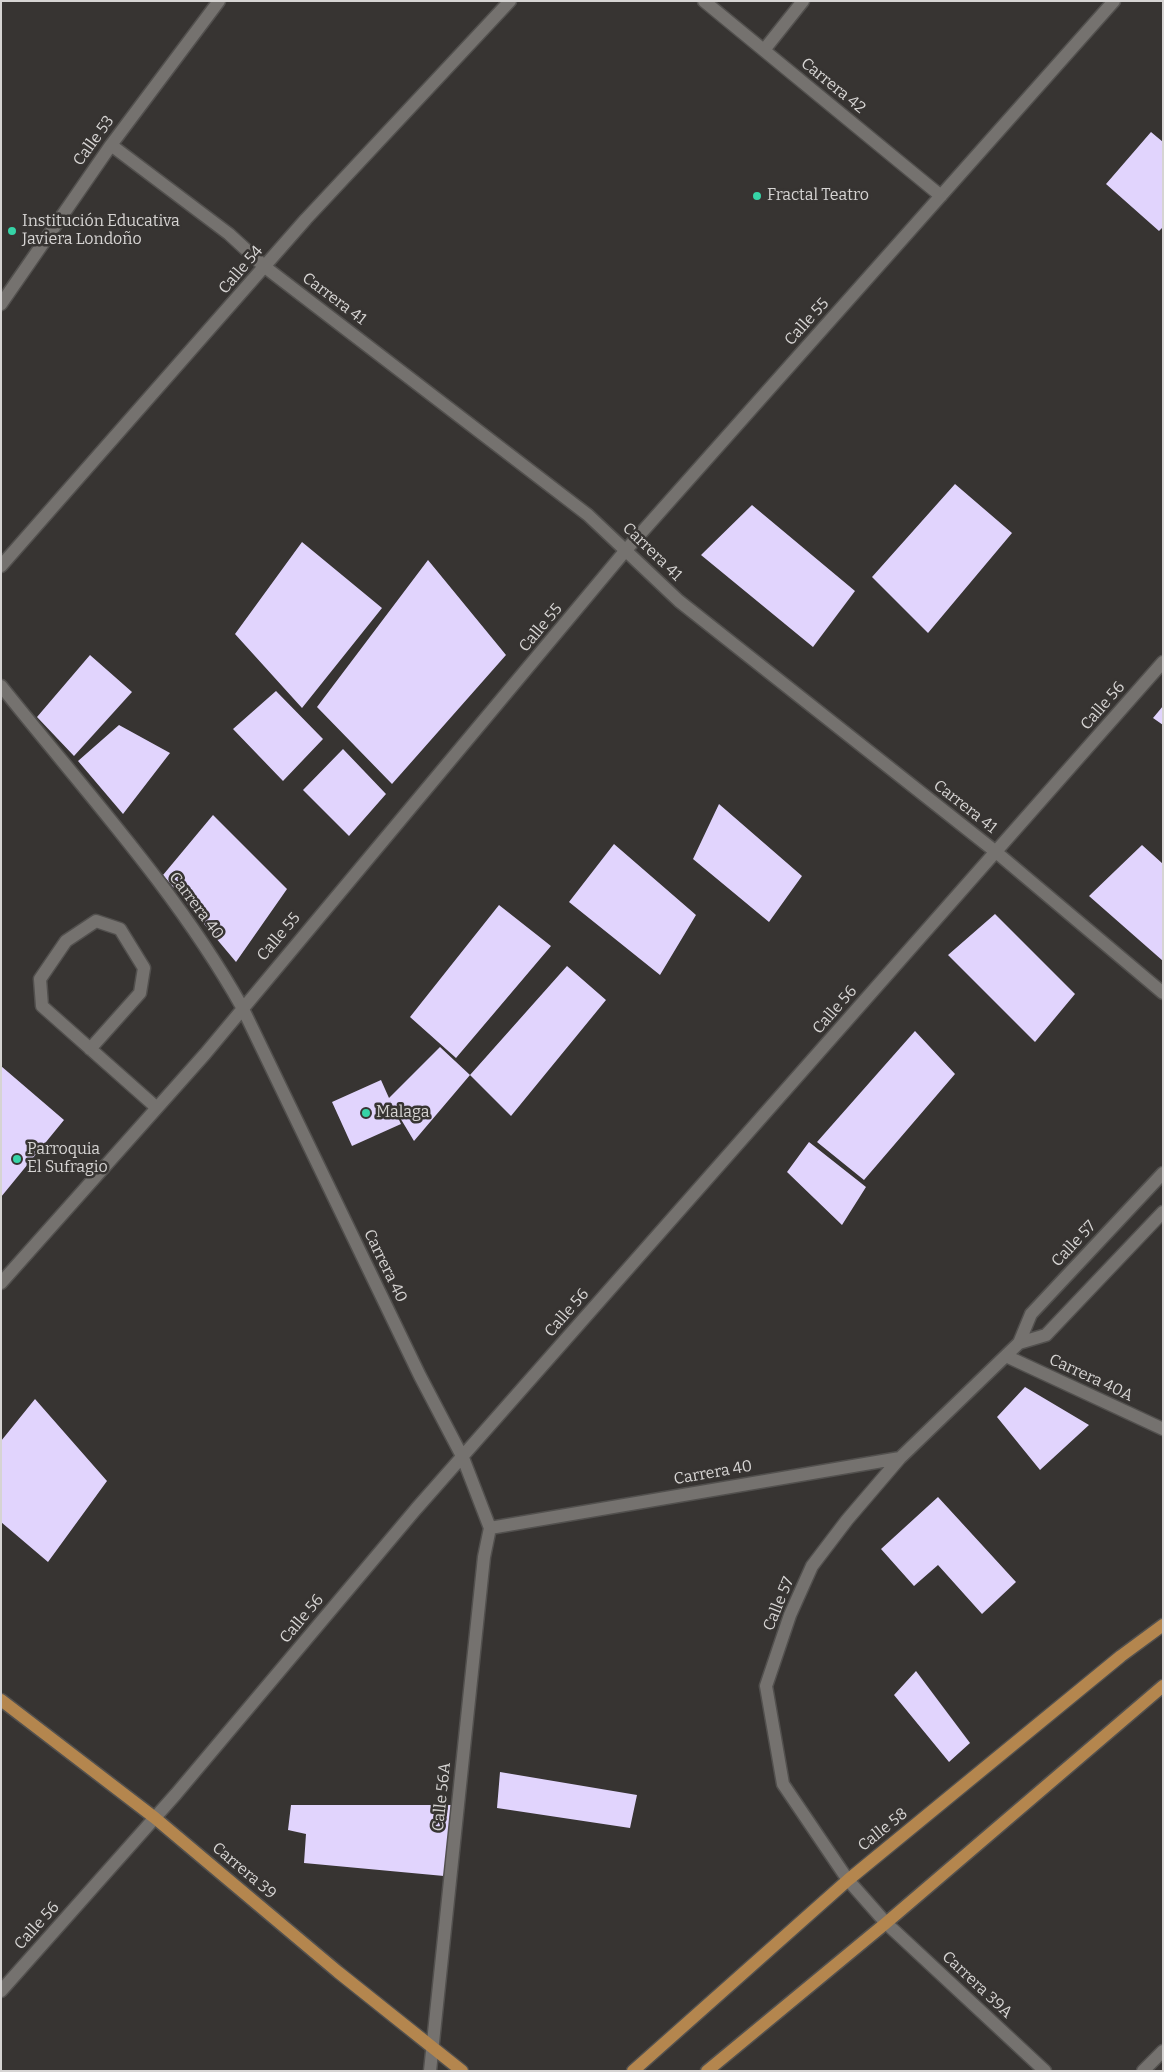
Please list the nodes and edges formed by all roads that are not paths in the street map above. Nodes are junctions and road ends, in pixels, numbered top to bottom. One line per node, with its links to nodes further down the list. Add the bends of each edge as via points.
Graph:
1 (219, 1): 7 (street, Calle 53)
2 (510, 1): 9 (street, Calle 54)
3 (704, 1): 6 (street, Carrera 42)
4 (802, 1): 6 (street)
5 (1114, 1): 8 (street, Calle 55)
6 (764, 50): 8 (street, Carrera 42)
7 (111, 145): 9 (street, Carrera 41, via 229,234); 10 (street, Calle 53)
8 (941, 196): 11 (street, Calle 55)
9 (265, 267): 11 (street, Carrera 41, via 588,515); 12 (street, Calle 54)
10 (1, 304)
11 (626, 550): 15 (street, Carrera 41, via 678,601); 17 (street, Calle 55)
12 (1, 566)
13 (1163, 662): 15 (street, Calle 56)
14 (1, 686): 17 (street, Carrera 40, via 141,859 216,960)
15 (996, 852): 16 (street, Carrera 41); 26 (street, Calle 56)
16 (1163, 993)
17 (242, 1007): 19 (street, Calle 55); 26 (street, Carrera 40, via 420,1376)
18 (90, 1049): 18 (street, via 42,1006 40,979 66,941 96,921 120,929 144,968 140,993); 19 (street)
19 (157, 1108): 22 (street, Calle 55)
20 (1163, 1173): 23 (street, Calle 57, via 1031,1314)
21 (1163, 1212): 23 (street, Calle 57, via 1046,1335)
22 (1, 1283)
23 (1019, 1343): 24 (street, Calle 57)
24 (1006, 1356): 25 (street, Carrera 40A); 27 (street, Calle 57)
25 (1163, 1429)
26 (463, 1458): 28 (street, Carrera 40); 32 (street, Calle 56, via 416,1509)
27 (900, 1458): 28 (street, Carrera 40); 33 (street, Calle 57, via 812,1566 790,1615 766,1686 784,1784)
28 (490, 1528): 36 (street, Calle 56A, via 484,1557)
29 (1163, 1625): 33 (main road, Calle 58)
30 (1163, 1686): 34 (main road)
31 (1, 1700): 32 (main road, Carrera 39)
32 (155, 1818): 35 (street, Calle 56); 36 (main road, Carrera 39)
33 (848, 1880): 34 (street, Calle 57); 40 (main road, Calle 58)
34 (886, 1923): 41 (main road); 42 (street, Carrera 39A)
35 (1, 1991)
36 (433, 2048): 38 (street, Calle 56A); 39 (main road, Carrera 39)
37 (1163, 2051): 43 (street)
38 (430, 2071)
39 (462, 2071)
40 (633, 2071)
41 (707, 2071)
42 (1045, 2071)
43 (1143, 2071)

